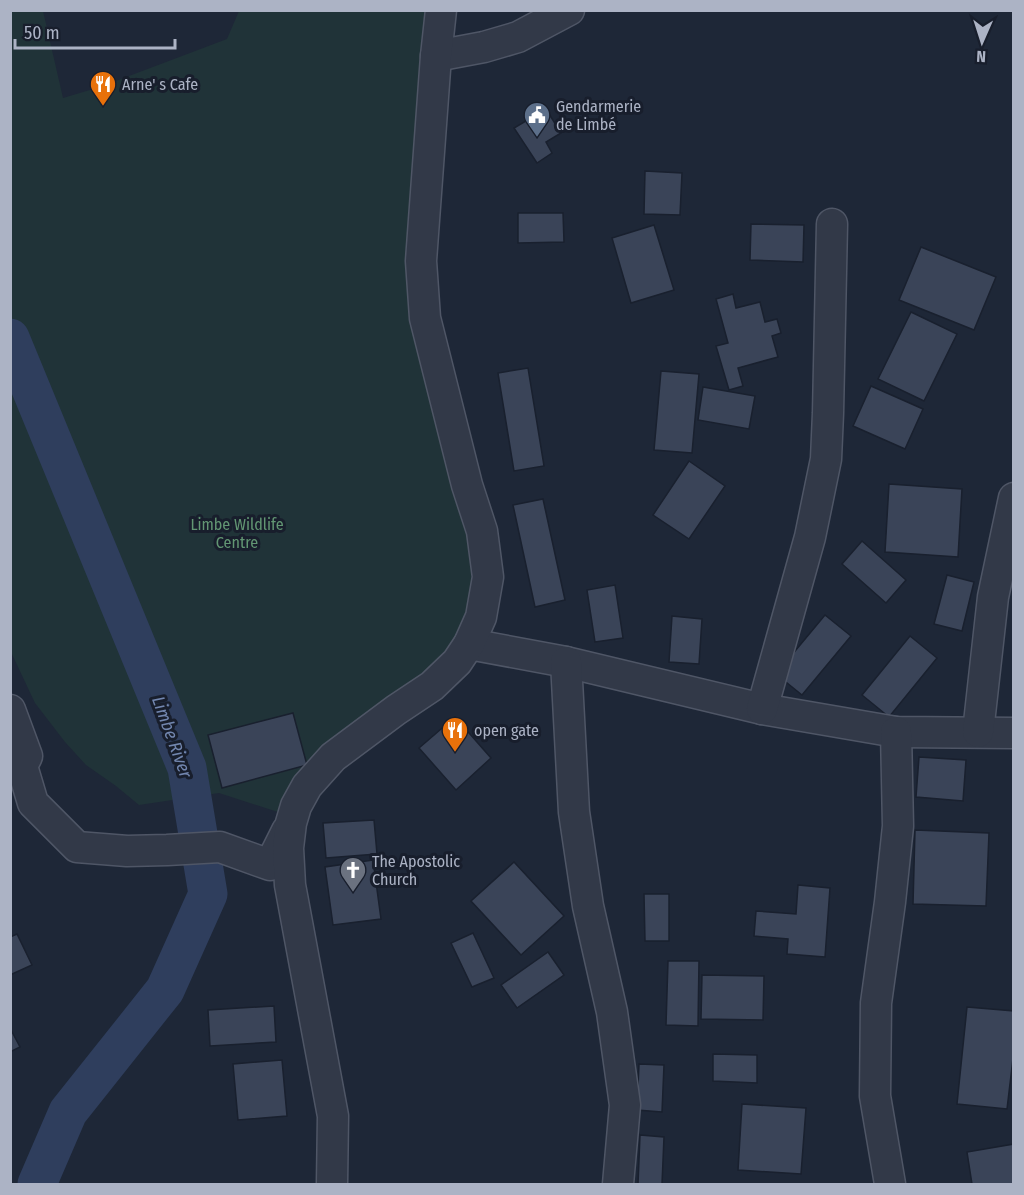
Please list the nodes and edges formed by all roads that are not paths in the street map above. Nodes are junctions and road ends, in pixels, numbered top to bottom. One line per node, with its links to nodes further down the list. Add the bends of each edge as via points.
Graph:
1 (441, 10): 3 (street)
2 (569, 10): 3 (street, via 518,37)
3 (436, 56): 6 (street, via 421,261 425,318 482,531 488,578 481,617)
4 (832, 224): 8 (street, via 826,459 808,546)
5 (1014, 498): 11 (street, via 993,597)
6 (469, 644): 7 (street); 14 (street, via 432,686 333,757 308,786)
7 (566, 662): 8 (street); 16 (street, via 574,812 588,906 612,1012 625,1105)
8 (762, 709): 10 (street)
9 (10, 710): 13 (street)
10 (896, 732): 11 (street); 17 (street, via 898,826 876,1003 875,1096)
11 (978, 732): 12 (street)
12 (1014, 733)
13 (19, 760): 14 (street, via 33,803 78,847 167,850 220,846 270,866)
14 (291, 823): 15 (street, via 290,885 333,1116)
15 (332, 1185)
16 (618, 1185)
17 (890, 1185)

